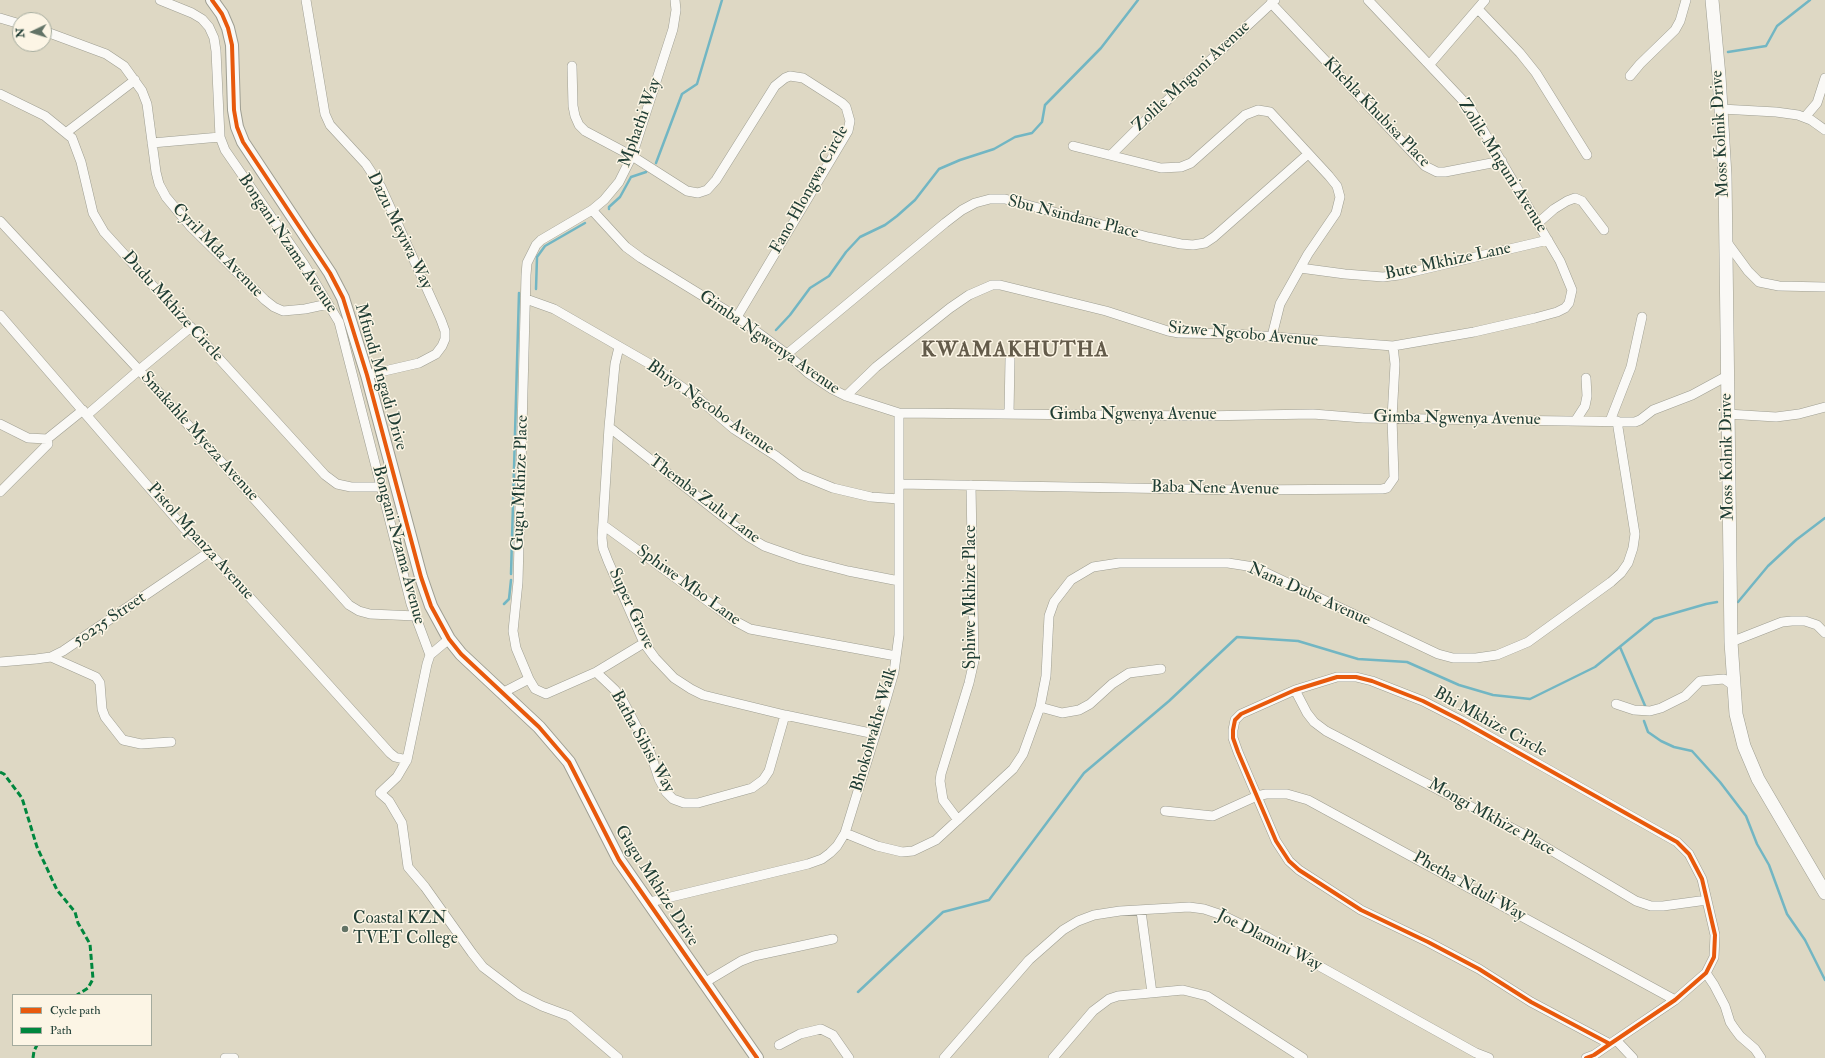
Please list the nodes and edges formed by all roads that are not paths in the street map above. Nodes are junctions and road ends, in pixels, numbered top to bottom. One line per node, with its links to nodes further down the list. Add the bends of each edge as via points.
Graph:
1 (160, 0): 25 (street, Bongani Nzama Avenue, via 202,19 214,38)
2 (212, 0): 55 (street, Mfundi Mngadi Drive, via 222,14 232,45 234,110 239,132 252,157 337,285)
3 (306, 0): 55 (street, Dazu Meyiwa Way, via 325,114 330,125 366,164 382,187 445,331 445,339 436,354 419,363)
4 (675, 0): 31 (street, Mphathi Way, via 673,29)
5 (1368, 0): 14 (street, Zolile Mnguni Avenue)
6 (1485, 0): 10 (street)
7 (1686, 0): 16 (street, via 1675,30)
8 (1712, 0): 20 (main road, Moss Kolnik Drive)
9 (1273, 2): 29 (street, Zolile Mnguni Avenue); 32 (street, Khehla Khubisa Place, via 1425,166 1436,172 1445,172)
10 (1478, 9): 14 (street); 30 (street, via 1536,73)
11 (0, 18): 12 (street)
12 (12, 22)
13 (52, 35): 18 (street, Cyril Mda Avenue, via 106,54 124,66)
14 (1430, 64): 32 (street, Zolile Mnguni Avenue, via 1470,108)
15 (572, 66): 31 (street, via 574,116 579,125 595,137)
16 (1630, 76)
17 (1825, 78): 21 (street, via 1817,103)
18 (135, 80): 24 (street); 26 (street, Cyril Mda Avenue, via 148,104)
19 (0, 94): 24 (street, Dudu Mkhize Circle, via 45,116)
20 (1721, 109): 21 (street, via 1786,112); 38 (main road, Moss Kolnik Drive)
21 (1808, 118): 22 (street); 23 (street)
22 (1825, 122)
23 (1825, 130)
24 (67, 132): 48 (street, Dudu Mkhize Circle, via 77,149 93,213 100,226)
25 (220, 137): 26 (street); 44 (street, Bongani Nzama Avenue, via 233,163 304,264)
26 (152, 143): 44 (street, Cyril Mda Avenue, via 159,184 169,202 265,300 282,310)
27 (1073, 146): 29 (street)
28 (1308, 154): 29 (street, via 1270,112 1258,110 1245,115 1192,163 1181,167 1161,168); 40 (street, via 1330,176 1337,186 1340,197 1336,213); 52 (street, Sbu Nsindane Place, via 1214,237 1205,243 1194,245 1148,236 1005,199 975,203 945,223)
29 (1111, 155)
30 (1587, 155)
31 (632, 156): 33 (street, Mphathi Way, via 612,192); 46 (street, Fano Hlongwa Circle, via 687,191 698,193 707,190 716,180 780,81 790,76 803,78 846,107 850,121 848,131)
32 (1502, 161): 35 (street, Zolile Mnguni Avenue)
33 (592, 210): 39 (street, Mphathi Way, via 541,240); 46 (street, Gimba Ngwenya Avenue, via 626,247)
34 (0, 220): 54 (street, Smakahle Myeza Avenue)
35 (1538, 223): 36 (street, via 1554,209 1575,198 1582,202); 37 (street, Zolile Mnguni Avenue)
36 (1604, 230)
37 (1548, 240): 40 (street, Bute Mkhize Lane, via 1388,276); 42 (street, Zolile Mnguni Avenue)
38 (1726, 241): 41 (street, via 1748,271 1760,282 1779,286); 56 (main road, Moss Kolnik Drive)
39 (531, 252): 43 (street, Gugu Mkhize Place, via 527,263)
40 (1300, 268): 49 (street, via 1280,304)
41 (1825, 287)
42 (1572, 290): 50 (street, Sizwe Ngcobo Avenue, via 1569,303 1557,312 1474,332)
43 (526, 299): 51 (street, Bhiyo Ngcobo Avenue, via 554,309); 89 (street, Gugu Mkhize Place, via 518,582 513,631 516,648)
44 (328, 304): 72 (street, Bongani Nzama Avenue, via 344,336)
45 (0, 315): 61 (street, Pistol Mpanza Avenue)
46 (737, 317): 52 (street, Gimba Ngwenya Avenue)
47 (1642, 317): 66 (street, via 1631,367)
48 (191, 327): 54 (street); 72 (street, Dudu Mkhize Circle, via 325,475 337,484 351,487)
49 (1272, 336): 50 (street, Sizwe Ngcobo Avenue); 58 (street, Sizwe Ngcobo Avenue, via 1168,331 1106,311 1008,286 992,285 969,295 950,308 876,367)
50 (1393, 346): 64 (street, Baba Nene Avenue, via 1395,378)
51 (619, 347): 68 (street, Super Grove); 74 (street, Bhiyo Ngcobo Avenue, via 674,381 734,429 801,475 833,488 871,497)
52 (786, 354): 58 (street, Gimba Ngwenya Avenue, via 808,373)
53 (1010, 359): 62 (street)
54 (139, 370): 61 (street); 78 (street, Smakahle Myeza Avenue, via 349,605 370,614)
55 (367, 375): 80 (street, Mfundi Mngadi Drive, via 423,584 431,606)
56 (1727, 376): 63 (main road, Moss Kolnik Drive); 66 (street, Gimba Ngwenya Avenue, via 1692,395 1649,412 1640,420)
57 (1586, 378): 65 (street, via 1585,406)
58 (846, 396): 60 (street, Gimba Ngwenya Avenue)
59 (1825, 407): 63 (street, via 1776,417)
60 (899, 412): 62 (street, Gimba Ngwenya Avenue); 70 (street, Bhokolwakhe Walk)
61 (85, 413): 69 (street); 76 (street, Pistol Mpanza Avenue, via 184,528)
62 (1009, 414): 64 (street, Gimba Ngwenya Avenue, via 1313,414)
63 (1727, 414): 81 (main road, Moss Kolnik Drive)
64 (1392, 418): 65 (street, Gimba Ngwenya Avenue); 71 (street, Baba Nene Avenue, via 1394,478 1387,488 1382,490)
65 (1576, 420): 66 (street, Gimba Ngwenya Avenue)
66 (1614, 421): 94 (street, Nana Dube Avenue, via 1635,534 1628,563 1622,573 1611,582 1522,645 1497,655 1476,658 1453,658 1438,654 1268,573 1241,564 1105,564 1084,571 1072,580 1054,602 1050,616 1046,676)
67 (0, 424): 69 (street, via 28,438)
68 (609, 427): 75 (street, Super Grove); 77 (street, Themba Zulu Lane, via 764,546 801,559)
69 (47, 439): 73 (street, via 48,444)
70 (899, 484): 71 (street, Baba Nene Avenue); 74 (street, Bhokolwakhe Walk)
71 (971, 485): 101 (street, Sphiwe Mkhize Place, via 974,662 940,781 943,800)
72 (381, 487): 78 (street, Bongani Nzama Avenue)
73 (0, 492)
74 (899, 499): 77 (street, Bhokolwakhe Walk)
75 (603, 525): 82 (street, Super Grove, via 603,548); 84 (street, Sphiwe Mbo Lane, via 746,628)
76 (210, 552): 85 (street, 50235 Street, via 78,643); 98 (street, Pistol Mpanza Avenue, via 390,753)
77 (899, 581): 84 (street, Bhokolwakhe Walk, via 899,635)
78 (416, 616): 83 (street, Bongani Nzama Avenue)
79 (1825, 632): 81 (street, via 1817,625 1805,621 1782,622)
80 (449, 639): 83 (street); 92 (street, Mfundi Mngadi Drive, via 472,666)
81 (1731, 642): 90 (main road, Moss Kolnik Drive)
82 (644, 643): 88 (street); 95 (street, Super Grove, via 674,678 691,689 717,699)
83 (430, 655): 98 (street)
84 (896, 656): 96 (street, Bhokolwakhe Walk, via 894,672)
85 (51, 657): 86 (street, 50235 Street); 97 (street, via 96,677 100,683 102,709 124,740 141,744)
86 (0, 662)
87 (1161, 669): 94 (street, via 1129,673 1090,704 1078,710 1062,713)
88 (596, 672): 89 (street, Gugu Mkhize Place, via 546,694 535,689); 95 (street, Batha Sibisi Way, via 622,699 650,752 666,792 673,799 684,803 698,803 752,788 763,780 770,771)
89 (529, 679): 92 (street)
90 (1734, 686): 93 (street, via 1724,679 1700,681 1685,696 1650,711 1634,710); 103 (main road, Moss Kolnik Drive, via 1736,714 1744,746 1758,779)
91 (1295, 690): 99 (street, Bhi Mkhize Circle, via 1241,714 1236,720 1233,738); 104 (street, Mongi Mkhize Place, via 1307,713 1326,731 1527,836 1636,901 1651,906 1663,906); 104 (street, Bhi Mkhize Circle, via 1337,677 1356,677 1392,687 1423,701 1677,842 1695,865 1702,879)
92 (502, 693): 105 (street, Gugu Mkhize Drive, via 539,727 569,762 609,842)
93 (1616, 704)
94 (1040, 707): 101 (street, Nana Dube Avenue, via 1023,754 1013,769)
95 (785, 715): 96 (street, Super Grove)
96 (875, 734): 102 (street, Bhokolwakhe Walk)
97 (171, 742)
98 (408, 760): 116 (street, via 397,777 380,793 389,801 402,823 408,867 483,967 520,995 569,1016)
99 (1257, 796): 100 (street, Phetha Nduli Way, via 1213,816); 111 (street, Phetha Nduli Way, via 1287,794 1308,800); 112 (street, Bhi Mkhize Circle, via 1279,846 1298,870 1362,910 1460,959 1532,1002)
100 (1165, 811)
101 (958, 820): 102 (street, Nana Dube Avenue, via 936,840 913,851 902,852 883,848)
102 (845, 833): 105 (street, Bhokolwakhe Walk, via 830,853 808,864)
103 (1825, 893)
104 (1707, 900): 108 (street, Bhi Mkhize Circle, via 1715,935 1714,957)
105 (650, 902): 109 (street, Gugu Mkhize Drive)
106 (1141, 911): 110 (street); 119 (street, Joe Dlamini Way, via 1094,914 1063,930 1029,960); 122 (street, Joe Dlamini Way, via 1189,907 1222,915)
107 (833, 939): 109 (street, via 754,956)
108 (1706, 973): 111 (street, Bhi Mkhize Circle); 125 (street, via 1734,1028 1755,1048)
109 (704, 982): 117 (street, Gugu Mkhize Drive)
110 (1152, 993): 120 (street, via 1118,996 1101,1004); 121 (street, via 1183,990 1207,996)
111 (1674, 1000): 112 (street, Bhi Mkhize Circle)
112 (1613, 1042): 123 (street, Bhi Mkhize Circle); 124 (street)
113 (779, 1045): 118 (street, via 800,1034 821,1029 833,1036)
114 (225, 1058): 115 (street)
115 (234, 1058)
116 (618, 1058)
117 (757, 1058)
118 (849, 1058)
119 (944, 1058)
120 (1053, 1058)
121 (1303, 1058)
122 (1489, 1058)
123 (1586, 1058)
124 (1633, 1058)
125 (1761, 1058)

